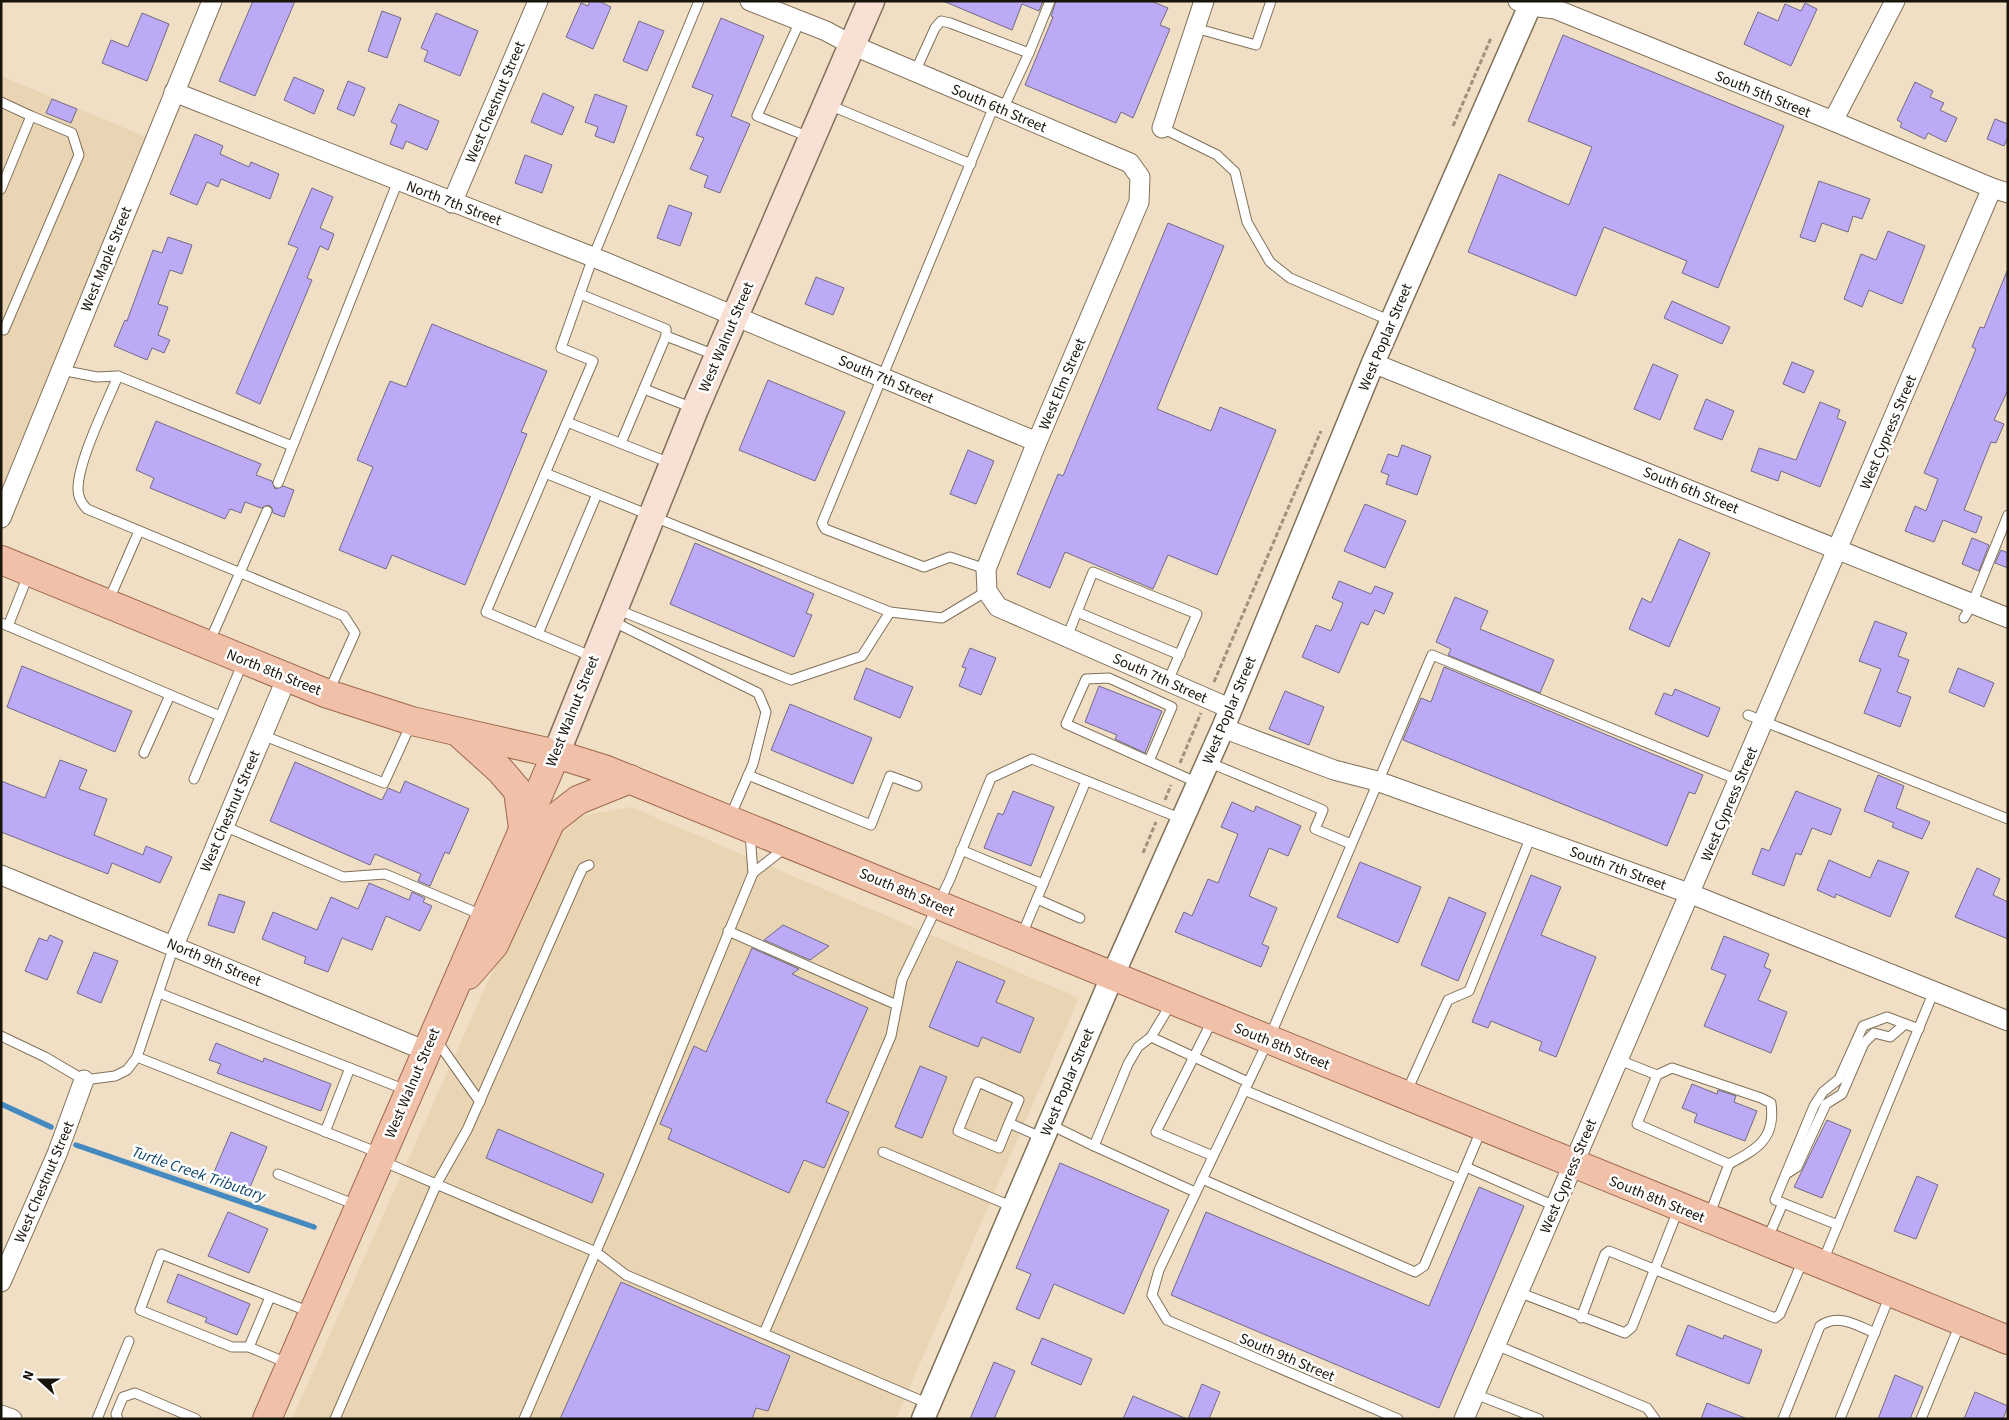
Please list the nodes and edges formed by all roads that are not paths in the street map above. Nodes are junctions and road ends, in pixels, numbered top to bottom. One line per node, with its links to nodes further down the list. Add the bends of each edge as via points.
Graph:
1 (212, 1): 16 (street, West Maple Street)
2 (538, 1): 29 (street, West Chestnut Street)
3 (699, 1): 30 (lane)
4 (750, 1): 11 (street, South 6th Street)
5 (871, 1): 13 (main road, West Walnut Street)
6 (1050, 1): 14 (lane)
7 (1204, 1): 12 (street)
8 (1271, 1): 12 (lane, via 1256,45)
9 (1895, 1): 21 (street)
10 (1526, 3): 21 (street, South 5th Street, via 1555,9); 33 (street, West Poplar Street)
11 (800, 21): 13 (street, South 6th Street); 23 (lane, via 758,116)
12 (1195, 28): 22 (street)
13 (852, 45): 15 (street, South 6th Street); 18 (main road, West Walnut Street)
14 (1029, 53): 15 (lane, via 941,22 935,28); 19 (lane)
15 (915, 72): 19 (street, South 6th Street)
16 (174, 92): 26 (street, North 7th Street); 38 (street, West Maple Street)
17 (1, 102): 20 (lane)
18 (827, 104): 23 (main road, West Walnut Street); 24 (lane)
19 (999, 107): 24 (lane); 25 (street, South 6th Street, via 1130,163)
20 (31, 116): 28 (lane); 34 (lane, via 72,133 79,155 4,330)
21 (1833, 121): 27 (street, South 5th Street)
22 (1162, 128): 33 (lane, via 1217,155 1235,172 1247,222 1270,262 1290,278)
23 (812, 138): 32 (main road, West Walnut Street)
24 (971, 164): 40 (lane)
25 (1140, 177): 44 (street, West Elm Street, via 1139,202)
26 (398, 181): 29 (street, North 7th Street); 46 (lane)
27 (2003, 188): 56 (street, West Cypress Street)
28 (1, 189)
29 (452, 202): 30 (street, North 7th Street)
30 (593, 258): 31 (lane); 32 (street, North 7th Street)
31 (580, 294): 35 (lane, via 666,329); 43 (lane, via 561,348 593,361)
32 (735, 316): 36 (main road, West Walnut Street); 40 (street, South 7th Street)
33 (1391, 321): 37 (street, West Poplar Street)
34 (1, 328)
35 (666, 336): 36 (lane); 41 (lane)
36 (717, 356): 42 (main road, West Walnut Street)
37 (1373, 363): 56 (street, South 6th Street); 81 (street, West Poplar Street)
38 (61, 370): 39 (lane, via 97,377); 54 (street, West Maple Street)
39 (118, 376): 46 (lane); 55 (lane, via 82,466 78,491 87,509)
40 (883, 377): 44 (street, South 7th Street); 58 (lane, via 822,523 825,529 924,567 950,558)
41 (644, 389): 42 (lane); 45 (lane)
42 (695, 408): 47 (main road, West Walnut Street)
43 (567, 422): 45 (lane); 48 (lane)
44 (1037, 442): 58 (street, West Elm Street)
45 (621, 443): 47 (lane)
46 (292, 446): 49 (lane)
47 (672, 464): 53 (main road, West Walnut Street)
48 (545, 473): 50 (lane); 69 (lane, via 486,612)
49 (278, 483)
50 (597, 494): 53 (lane); 69 (lane)
51 (267, 511): 60 (lane)
52 (2008, 515): 63 (lane)
53 (651, 517): 64 (lane); 66 (main road, West Walnut Street)
54 (1, 518)
55 (139, 531): 60 (lane); 62 (lane)
56 (1838, 548): 63 (street, South 6th Street); 80 (street, West Cypress Street)
57 (1, 560): 59 (main road, North 8th Street)
58 (986, 569): 61 (street, West Elm Street)
59 (30, 572): 62 (main road, North 8th Street); 68 (lane)
60 (240, 574): 71 (lane); 77 (lane, via 344,616 352,625 355,633)
61 (987, 591): 64 (lane, via 942,618); 70 (street, South 7th Street, via 998,606)
62 (108, 603): 71 (main road, North 8th Street)
63 (1968, 611): 67 (street, South 6th Street)
64 (890, 612): 66 (lane, via 862,656 791,680)
65 (1077, 612): 70 (lane); 72 (lane); 72 (lane, via 1093,572 1197,614)
66 (611, 614): 73 (main road, West Walnut Street); 89 (lane, via 758,693 766,712)
67 (2008, 618)
68 (4, 625): 78 (lane)
69 (538, 634): 73 (lane)
70 (1067, 637): 76 (street, South 7th Street)
71 (208, 646): 74 (main road, North 8th Street)
72 (1180, 654): 76 (lane)
73 (594, 657): 86 (main road, West Walnut Street)
74 (244, 660): 75 (main road, North 8th Street); 79 (lane)
75 (287, 677): 77 (main road, North 8th Street); 84 (street, West Chestnut Street)
76 (1168, 682): 81 (street, South 7th Street)
77 (328, 694): 82 (main road, North 8th Street)
78 (170, 695): 79 (lane); 85 (lane)
79 (220, 716): 90 (lane)
80 (1756, 717): 94 (street, West Cypress Street); 97 (lane)
81 (1226, 718): 88 (street, West Poplar Street); 93 (street, South 7th Street, via 1334,770)
82 (412, 721): 83 (main road, North 8th Street); 84 (lane, via 384,782)
83 (456, 730): 86 (main road, North 8th Street); 101 (main road, via 518,790)
84 (262, 735): 100 (street, West Chestnut Street)
85 (144, 753)
86 (556, 754): 91 (main road, South 8th Street); 101 (main road, West Walnut Street)
87 (1149, 762): 87 (lane, via 1172,707 1109,678 1086,679 1066,724); 95 (lane)
88 (1207, 762): 95 (street, West Poplar Street); 104 (lane, via 1323,810 1315,829)
89 (748, 775): 96 (lane, via 870,825 890,776); 99 (lane)
90 (194, 779)
91 (630, 780): 99 (main road, South 8th Street); 121 (main road, via 578,800 551,821 494,945)
92 (1086, 781): 98 (lane); 105 (lane, via 1032,759 991,778); 109 (lane)
93 (1377, 781): 94 (lane, via 1432,655); 102 (street, South 7th Street); 104 (lane)
94 (1739, 781): 110 (street, West Cypress Street)
95 (1198, 783): 98 (street, West Poplar Street)
96 (917, 786)
97 (2008, 819)
98 (1182, 820): 118 (street, West Poplar Street)
99 (739, 823): 103 (main road, South 8th Street); 107 (lane)
100 (224, 826): 113 (lane, via 343,877 385,874); 117 (street, West Chestnut Street)
101 (523, 828): 113 (main road, West Walnut Street)
102 (1531, 836): 110 (street, South 7th Street); 140 (lane, via 1469,991 1448,1000)
103 (790, 843): 107 (lane); 112 (main road, South 8th Street)
104 (1351, 844): 130 (lane)
105 (961, 850): 109 (lane); 112 (lane)
106 (589, 865): 141 (lane, via 578,876)
107 (753, 873): 115 (lane)
108 (1, 875): 117 (street, North 9th Street)
109 (1043, 884): 111 (lane)
110 (1691, 894): 119 (street, South 7th Street); 134 (street, West Cypress Street)
111 (1037, 899): 114 (lane); 116 (lane)
112 (938, 905): 116 (main road, South 8th Street); 123 (lane, via 902,980)
113 (485, 916): 121 (main road, West Walnut Street)
114 (1080, 918)
115 (728, 931): 123 (lane); 167 (lane)
116 (1020, 939): 118 (main road, South 8th Street)
117 (174, 946): 120 (lane); 131 (street, North 9th Street)
118 (1112, 977): 122 (main road, South 8th Street); 144 (street, West Poplar Street)
119 (1934, 991): 125 (street, South 7th Street); 127 (lane)
120 (159, 993): 132 (lane); 135 (lane)
121 (451, 994): 131 (main road, West Walnut Street)
122 (1172, 1002): 124 (main road, South 8th Street); 129 (lane)
123 (897, 1005): 177 (lane, via 891,1036)
124 (1213, 1018): 130 (main road, South 8th Street); 133 (lane)
125 (2008, 1021)
126 (1905, 1024): 127 (lane); 154 (lane, via 1890,1037 1874,1033 1864,1043 1842,1094 1826,1104 1797,1167); 154 (lane, via 1887,1017 1863,1026 1839,1079 1823,1092 1814,1106)
127 (1919, 1029): 165 (lane)
128 (1, 1036): 137 (lane)
129 (1151, 1037): 133 (lane); 146 (lane, via 1138,1047 1128,1064)
130 (1268, 1041): 138 (lane); 140 (main road, South 8th Street)
131 (430, 1043): 139 (main road, West Walnut Street); 141 (lane)
132 (137, 1057): 137 (lane, via 127,1070 115,1076); 145 (lane)
133 (1192, 1057): 138 (lane); 148 (lane, via 1156,1132)
134 (1619, 1060): 136 (lane); 150 (street, West Cypress Street)
135 (350, 1068): 139 (lane); 145 (lane)
136 (1657, 1075): 151 (lane, via 1637,1124); 151 (lane, via 1672,1068 1771,1104 1773,1118 1768,1136 1756,1149)
137 (84, 1080): 170 (street, West Chestnut Street, via 58,1154)
138 (1246, 1086): 148 (lane); 156 (lane)
139 (409, 1091): 149 (main road, West Walnut Street)
140 (1404, 1096): 143 (main road, South 8th Street)
141 (480, 1102): 157 (lane, via 468,1130)
142 (1009, 1124): 142 (lane, via 1019,1100 978,1082 958,1131 998,1148); 144 (lane)
143 (1482, 1128): 150 (main road, South 8th Street); 152 (lane)
144 (1046, 1131): 146 (lane); 162 (street, West Poplar Street)
145 (325, 1132): 149 (lane)
146 (1094, 1146): 158 (lane)
147 (883, 1152): 162 (lane)
148 (1213, 1156): 155 (lane)
149 (380, 1157): 157 (lane); 160 (main road, West Walnut Street)
150 (1572, 1164): 161 (street, West Cypress Street); 163 (main road, South 8th Street)
151 (1729, 1164): 164 (lane)
152 (1466, 1166): 156 (lane); 161 (lane)
153 (278, 1174): 160 (lane)
154 (1786, 1174): 159 (lane, via 1775,1200)
155 (1202, 1179): 156 (lane, via 1415,1272 1424,1266); 158 (lane)
156 (1460, 1179)
157 (437, 1183): 167 (lane); 192 (lane)
158 (1195, 1192): 194 (lane, South 9th Street, via 1159,1270 1152,1295 1166,1320)
159 (1783, 1203): 165 (lane); 166 (lane)
160 (359, 1206): 174 (main road, West Walnut Street)
161 (1555, 1206): 171 (street, West Cypress Street)
162 (1013, 1207): 185 (street, West Poplar Street)
163 (1679, 1207): 164 (main road, South 8th Street); 169 (lane)
164 (1708, 1219): 166 (main road, South 8th Street)
165 (1838, 1225): 168 (lane)
166 (1766, 1242): 168 (main road, South 8th Street)
167 (596, 1252): 177 (lane, via 626,1274); 193 (lane)
168 (1813, 1261): 169 (lane, via 1776,1318); 172 (main road, South 8th Street)
169 (1655, 1269): 175 (lane, via 1632,1327 1625,1333); 175 (lane, via 1609,1251 1605,1254)
170 (1, 1282)
171 (1518, 1292): 175 (lane); 181 (street, West Cypress Street)
172 (1891, 1292): 176 (main road, South 8th Street); 178 (lane)
173 (270, 1297): 174 (lane); 182 (lane); 182 (lane, via 161,1254 140,1310 232,1347)
174 (313, 1313): 183 (main road, West Walnut Street)
175 (1581, 1318)
176 (1961, 1321): 179 (main road, South 8th Street); 200 (lane)
177 (764, 1333): 185 (lane)
178 (1875, 1333): 198 (lane, via 1839,1319 1829,1320 1820,1326); 199 (lane)
179 (2008, 1340)
180 (129, 1341): 189 (lane)
181 (1496, 1345): 184 (street, West Cypress Street); 197 (lane, via 1647,1408)
182 (249, 1347): 183 (lane)
183 (290, 1365): 187 (main road, West Walnut Street)
184 (1475, 1394): 195 (street, West Cypress Street); 196 (lane)
185 (926, 1412)
186 (1, 1415): 188 (street)
187 (272, 1417)
188 (12, 1419)
189 (96, 1419)
190 (118, 1419): 191 (lane, via 116,1414 123,1397 135,1393)
191 (196, 1419)
192 (336, 1419)
193 (524, 1419)
194 (1398, 1419)
195 (1464, 1419)
196 (1539, 1419)
197 (1655, 1419)
198 (1783, 1419)
199 (1840, 1419)
200 (1921, 1419)

